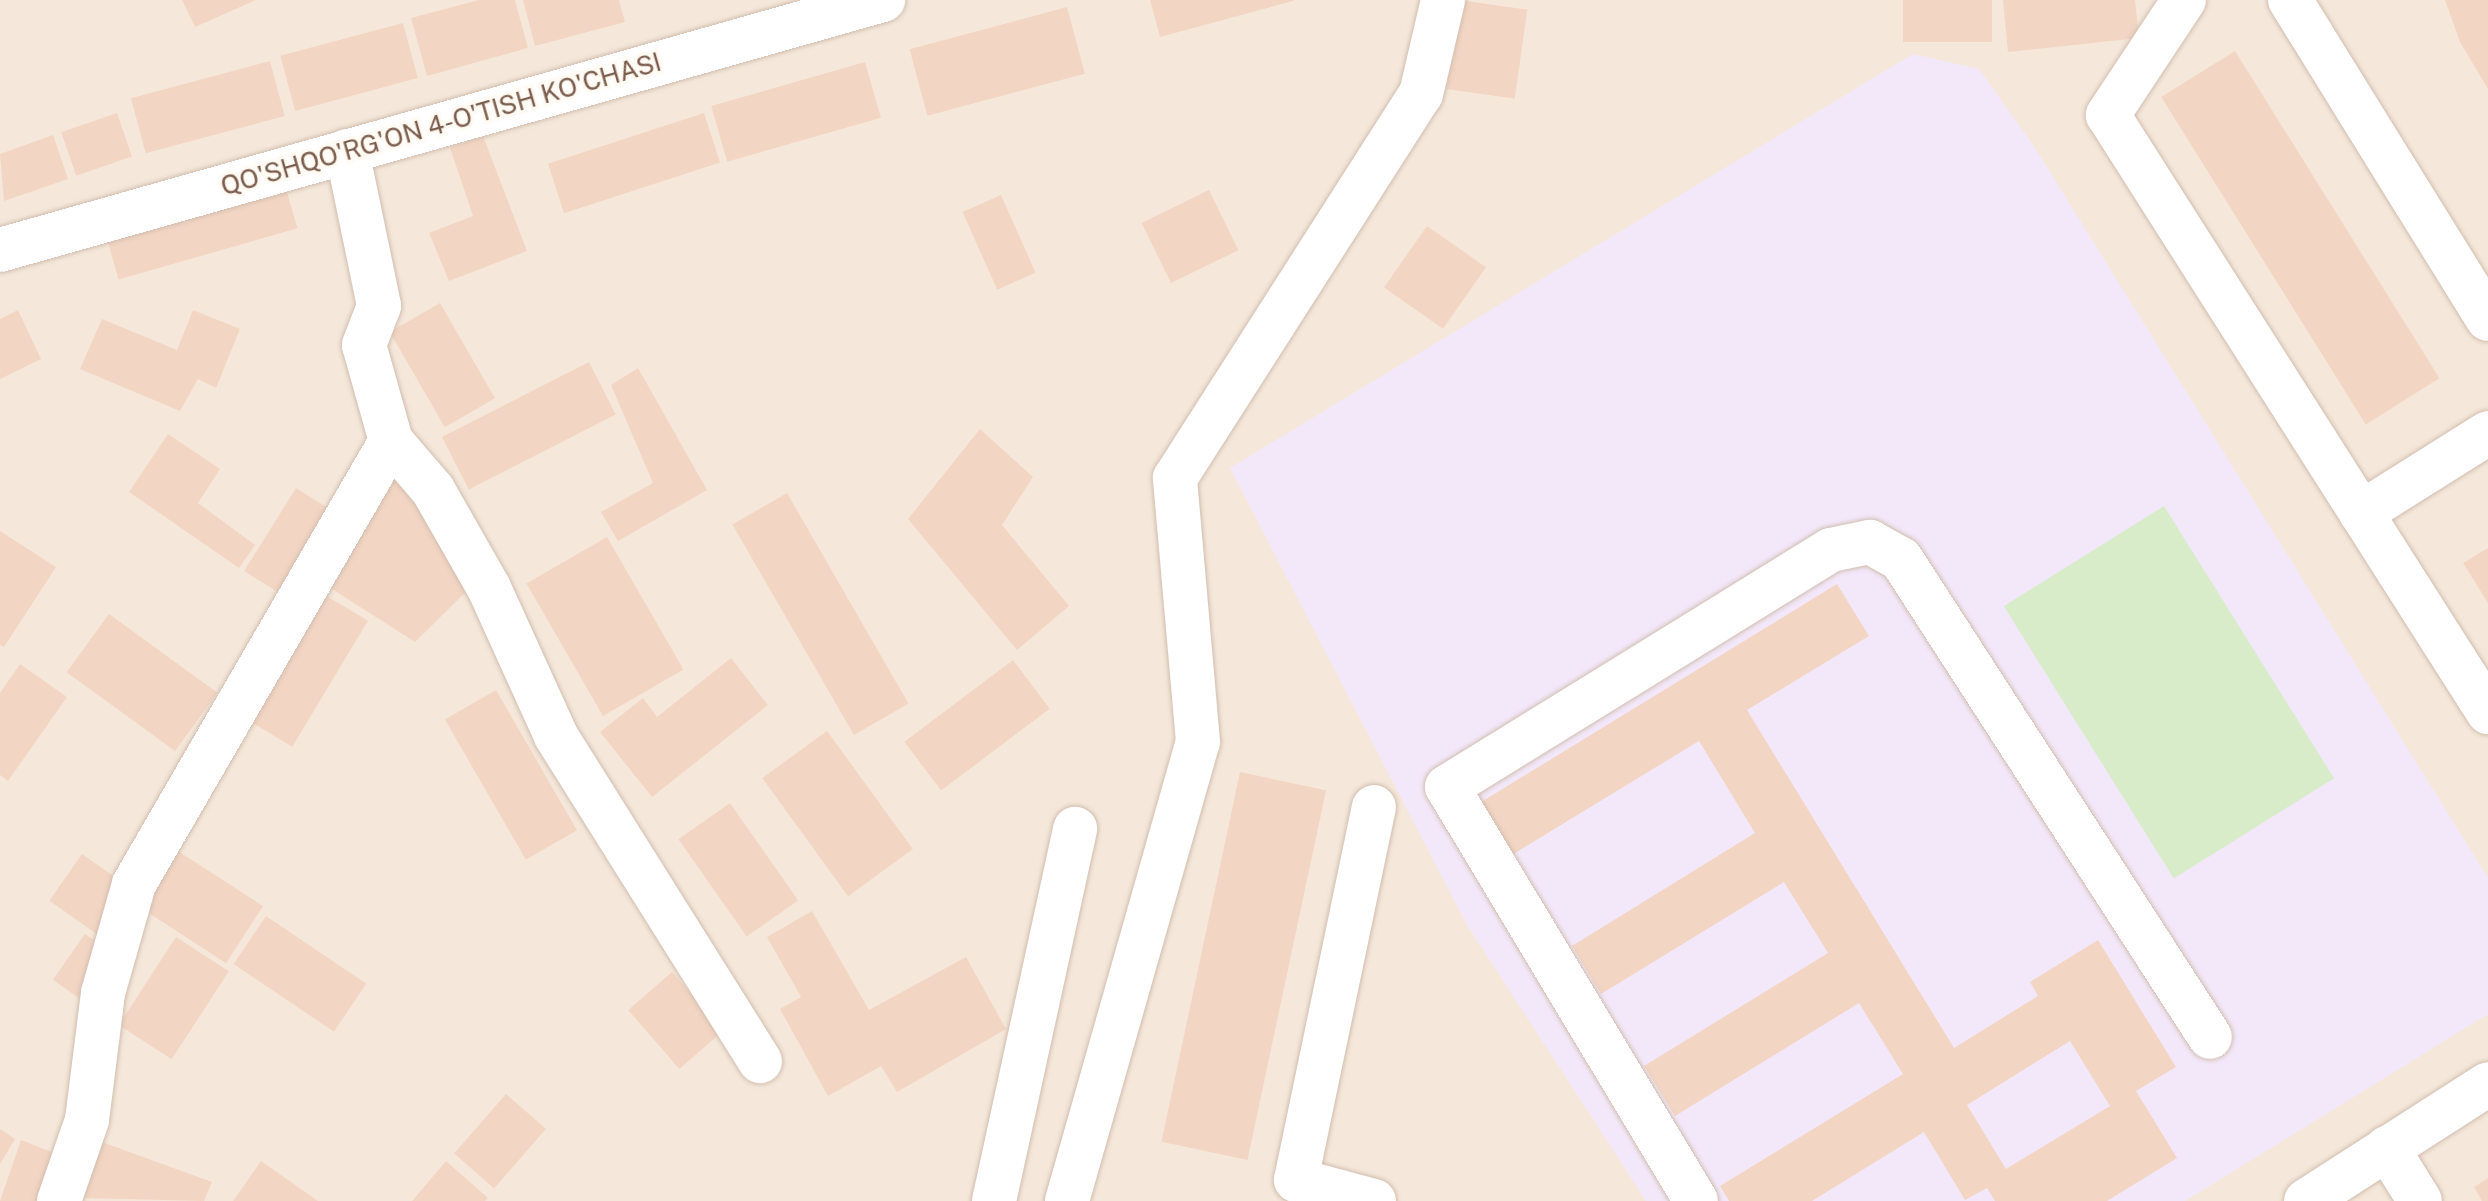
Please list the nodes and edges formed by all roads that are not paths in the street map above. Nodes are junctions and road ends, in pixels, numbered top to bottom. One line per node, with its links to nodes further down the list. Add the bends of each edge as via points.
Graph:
1 (883, 0): 5 (street, QO'SHQO'RG'ON 4-O'TISH KO'CHASI)
2 (1443, 0): 20 (street, via 1421,94 1175,478 1198,742)
3 (2184, 0): 10 (street, via 2108,115)
4 (2290, 0): 7 (street)
5 (347, 151): 6 (street, QO'SHQO'RG'ON 4-O'TISH KO'CHASI); 9 (street, via 379,306 364,345)
6 (0, 250)
7 (2488, 319)
8 (2488, 433): 10 (street)
9 (391, 441): 15 (street, via 433,490 489,588 564,749); 18 (street, via 134,884 103,993 87,1120)
10 (2361, 513): 11 (street)
11 (2488, 712)
12 (1374, 807): 21 (street, via 1296,1180)
13 (1075, 829): 19 (street)
14 (2210, 1037): 22 (street, via 1901,559 1870,542 1831,550 1447,787)
15 (760, 1061)
16 (2488, 1084): 17 (street)
17 (2387, 1148): 23 (street); 24 (street)
18 (59, 1201)
19 (994, 1201)
20 (1067, 1201)
21 (1374, 1201)
22 (1696, 1201)
23 (2306, 1201)
24 (2420, 1201)

